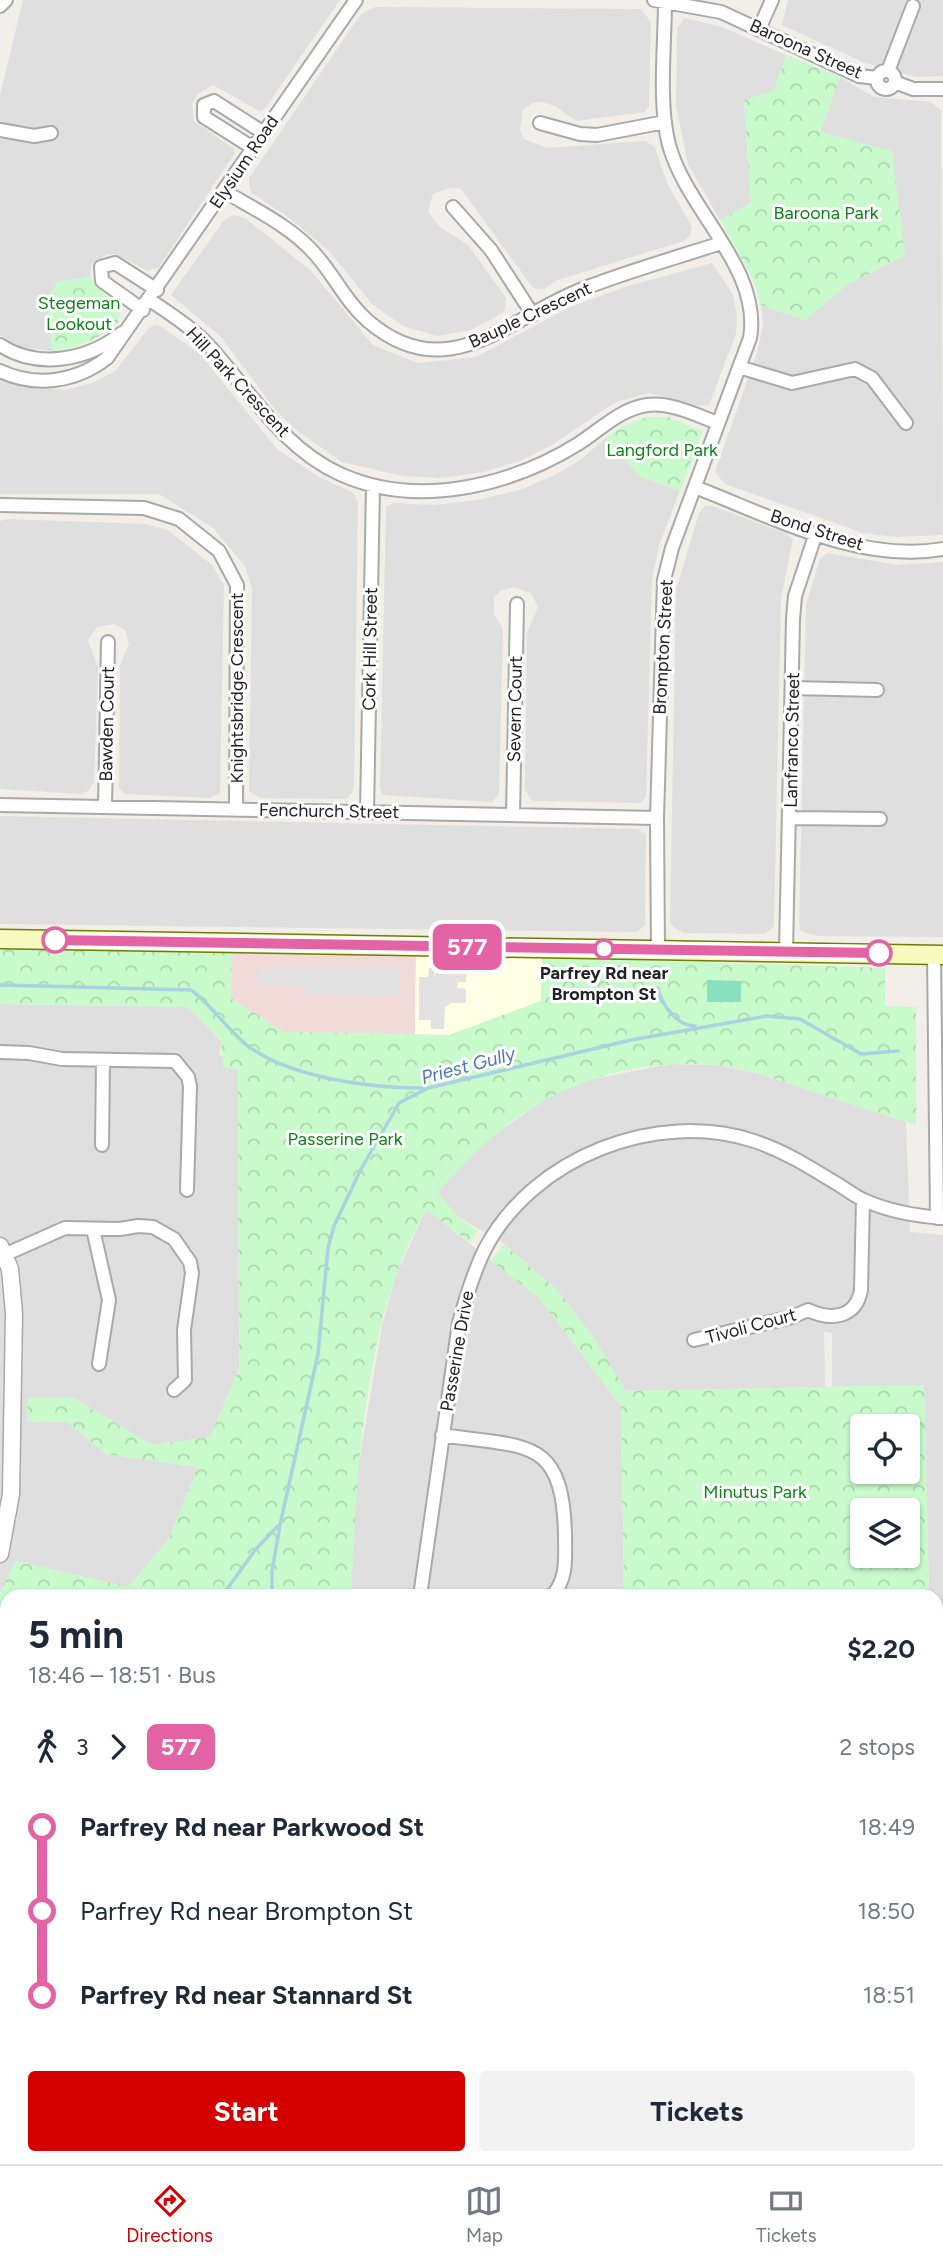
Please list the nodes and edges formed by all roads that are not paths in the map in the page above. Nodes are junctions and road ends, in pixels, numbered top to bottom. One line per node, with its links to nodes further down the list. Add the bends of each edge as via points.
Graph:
1 (6, 0): 5 (street)
2 (356, 0): 14 (street, Elysium Road)
3 (772, 0): 7 (street)
4 (659, 1): 7 (street, Baroona Street, via 721,12); 11 (street, Brompton Street)
5 (0, 6)
6 (913, 6): 8 (street)
7 (760, 27): 8 (street, Baroona Street, via 859,76)
8 (886, 77): 9 (street, Baroona Street, via 913,89)
9 (943, 89)
10 (540, 122): 11 (street, via 597,135)
11 (665, 122): 18 (street, Brompton Street, via 682,178)
12 (1, 129): 13 (street, via 34,136)
13 (51, 133)
14 (264, 133): 15 (street, Elysium Road); 15 (street, via 214,101 204,105 204,117)
15 (253, 148): 16 (street, Elysium Road)
16 (224, 191): 19 (street, Elysium Road); 20 (street, Bauple Crescent, via 314,253 368,321 393,338 447,350 470,346)
17 (453, 207): 20 (street, via 497,259)
18 (721, 243): 20 (street, Bauple Crescent, via 582,288); 23 (street, Brompton Street, via 743,279 753,317)
19 (150, 300): 21 (street, Elysium Road); 27 (street, Hill Park Crescent, via 211,348 265,416 303,451 339,474)
20 (533, 315)
21 (134, 324): 22 (street, Elysium Road, via 109,343 75,357 39,359); 24 (street, Elysium Road, via 107,358 74,376 32,381)
22 (0, 345)
23 (739, 368): 25 (street, via 792,383 855,369 872,377); 26 (street, Brompton Street)
24 (0, 370)
25 (906, 423)
26 (718, 424): 27 (street, Hill Park Crescent, via 667,405 646,405 621,414 538,467 495,482 425,490); 28 (street, Brompton Street)
27 (373, 486): 39 (street, Cork Hill Street)
28 (695, 487): 30 (street, Bond Street); 41 (street, Brompton Street, via 664,580)
29 (0, 505): 38 (street, Knightsbridge Crescent, via 144,508 180,519 219,551 237,585)
30 (816, 533): 31 (street, Bond Street, via 877,549); 34 (street, Lanfranco Street, via 794,596)
31 (943, 549)
32 (517, 604): 40 (street, Severn Court)
33 (108, 642): 37 (street, Bawden Court)
34 (793, 688): 35 (street); 42 (street, Lanfranco Street)
35 (877, 690)
36 (0, 805): 37 (street, Fenchurch Street)
37 (105, 807): 38 (street, Fenchurch Street)
38 (236, 810): 39 (street, Fenchurch Street)
39 (368, 812): 40 (street, Fenchurch Street)
40 (513, 815): 41 (street, Fenchurch Street)
41 (657, 818): 45 (street, Brompton Street)
42 (791, 818): 43 (street); 46 (street, Lanfranco Street)
43 (880, 820)
44 (0, 939): 45 (main road)
45 (658, 950): 46 (main road)
46 (786, 951): 47 (main road)
47 (938, 955): 53 (street)
48 (0, 1052): 49 (street)
49 (103, 1060): 50 (street); 51 (street, via 166,1059 175,1061 188,1077)
50 (102, 1145)
51 (187, 1190)
52 (863, 1200): 53 (street, Passerine Drive, via 890,1211); 56 (street, Tivoli Court, via 859,1303 853,1311 825,1316 808,1310); 60 (street, Passerine Drive, via 794,1157 752,1140 669,1132 623,1140 588,1154 529,1194 486,1247 468,1286 459,1323)
53 (940, 1218)
54 (93, 1229): 55 (street, via 54,1231); 57 (street, via 109,1300); 58 (street, via 153,1227 174,1239 190,1262 184,1380)
55 (2, 1251): 59 (street, via 13,1303)
56 (694, 1340)
57 (99, 1364)
58 (174, 1390)
59 (6, 1407): 61 (street, via 11,1494)
60 (442, 1435): 62 (street, Passerine Drive); 63 (street, via 522,1447 541,1455 553,1468 565,1499 566,1569)
61 (0, 1554)
62 (421, 1589)
63 (558, 1589)

